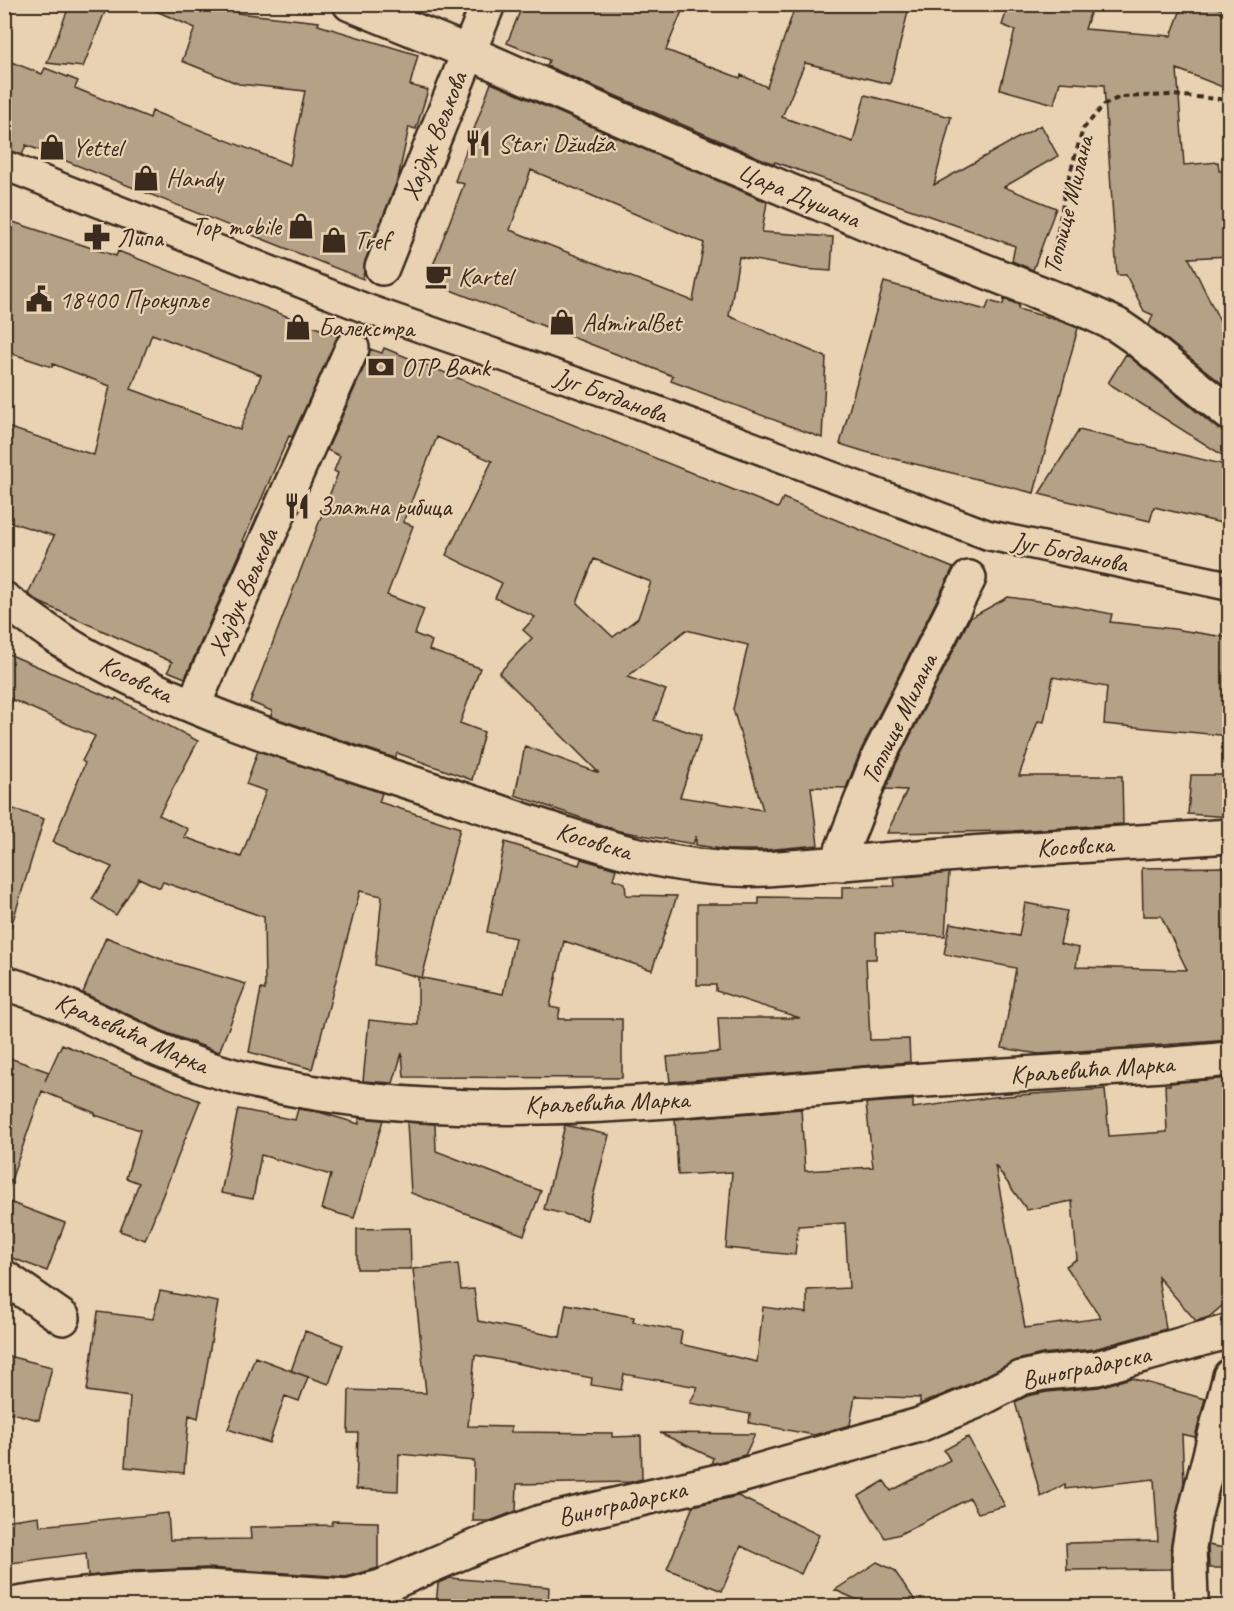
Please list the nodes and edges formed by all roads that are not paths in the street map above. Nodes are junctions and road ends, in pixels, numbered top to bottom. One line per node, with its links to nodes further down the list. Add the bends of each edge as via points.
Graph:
1 (350, 4): 3 (street, Цара Душана)
2 (488, 4): 3 (street, Хајдук Вељкова)
3 (468, 52): 5 (street, Хајдук Вељкова); 7 (street, Цара Душана, via 739,170 1117,325)
4 (4, 165): 9 (street, Југ Богданова, via 367,309 639,404 987,535)
5 (382, 268)
6 (352, 348): 11 (street, Хајдук Вељкова)
7 (1230, 414)
8 (969, 578): 13 (street, Топлице Милана, via 878,758 842,850)
9 (1230, 586)
10 (4, 599): 11 (street, Косовска, via 79,650)
11 (193, 706): 13 (street, Косовска, via 408,782 645,857 733,871)
12 (1230, 837): 13 (street, Косовска)
13 (841, 864)
14 (4, 982): 15 (street, Краљевића Марка, via 38,992 160,1050 218,1071 298,1090 430,1105 653,1103)
15 (1230, 1059)
16 (4, 1277): 17 (street)
17 (63, 1318)
18 (1230, 1331): 20 (street, Виноградарска, via 1097,1368 1021,1378 919,1425 740,1476 542,1522 364,1592 335,1596 171,1588)
19 (1230, 1376): 21 (street, via 1194,1518 1189,1547)
20 (4, 1606)
21 (1189, 1606)

